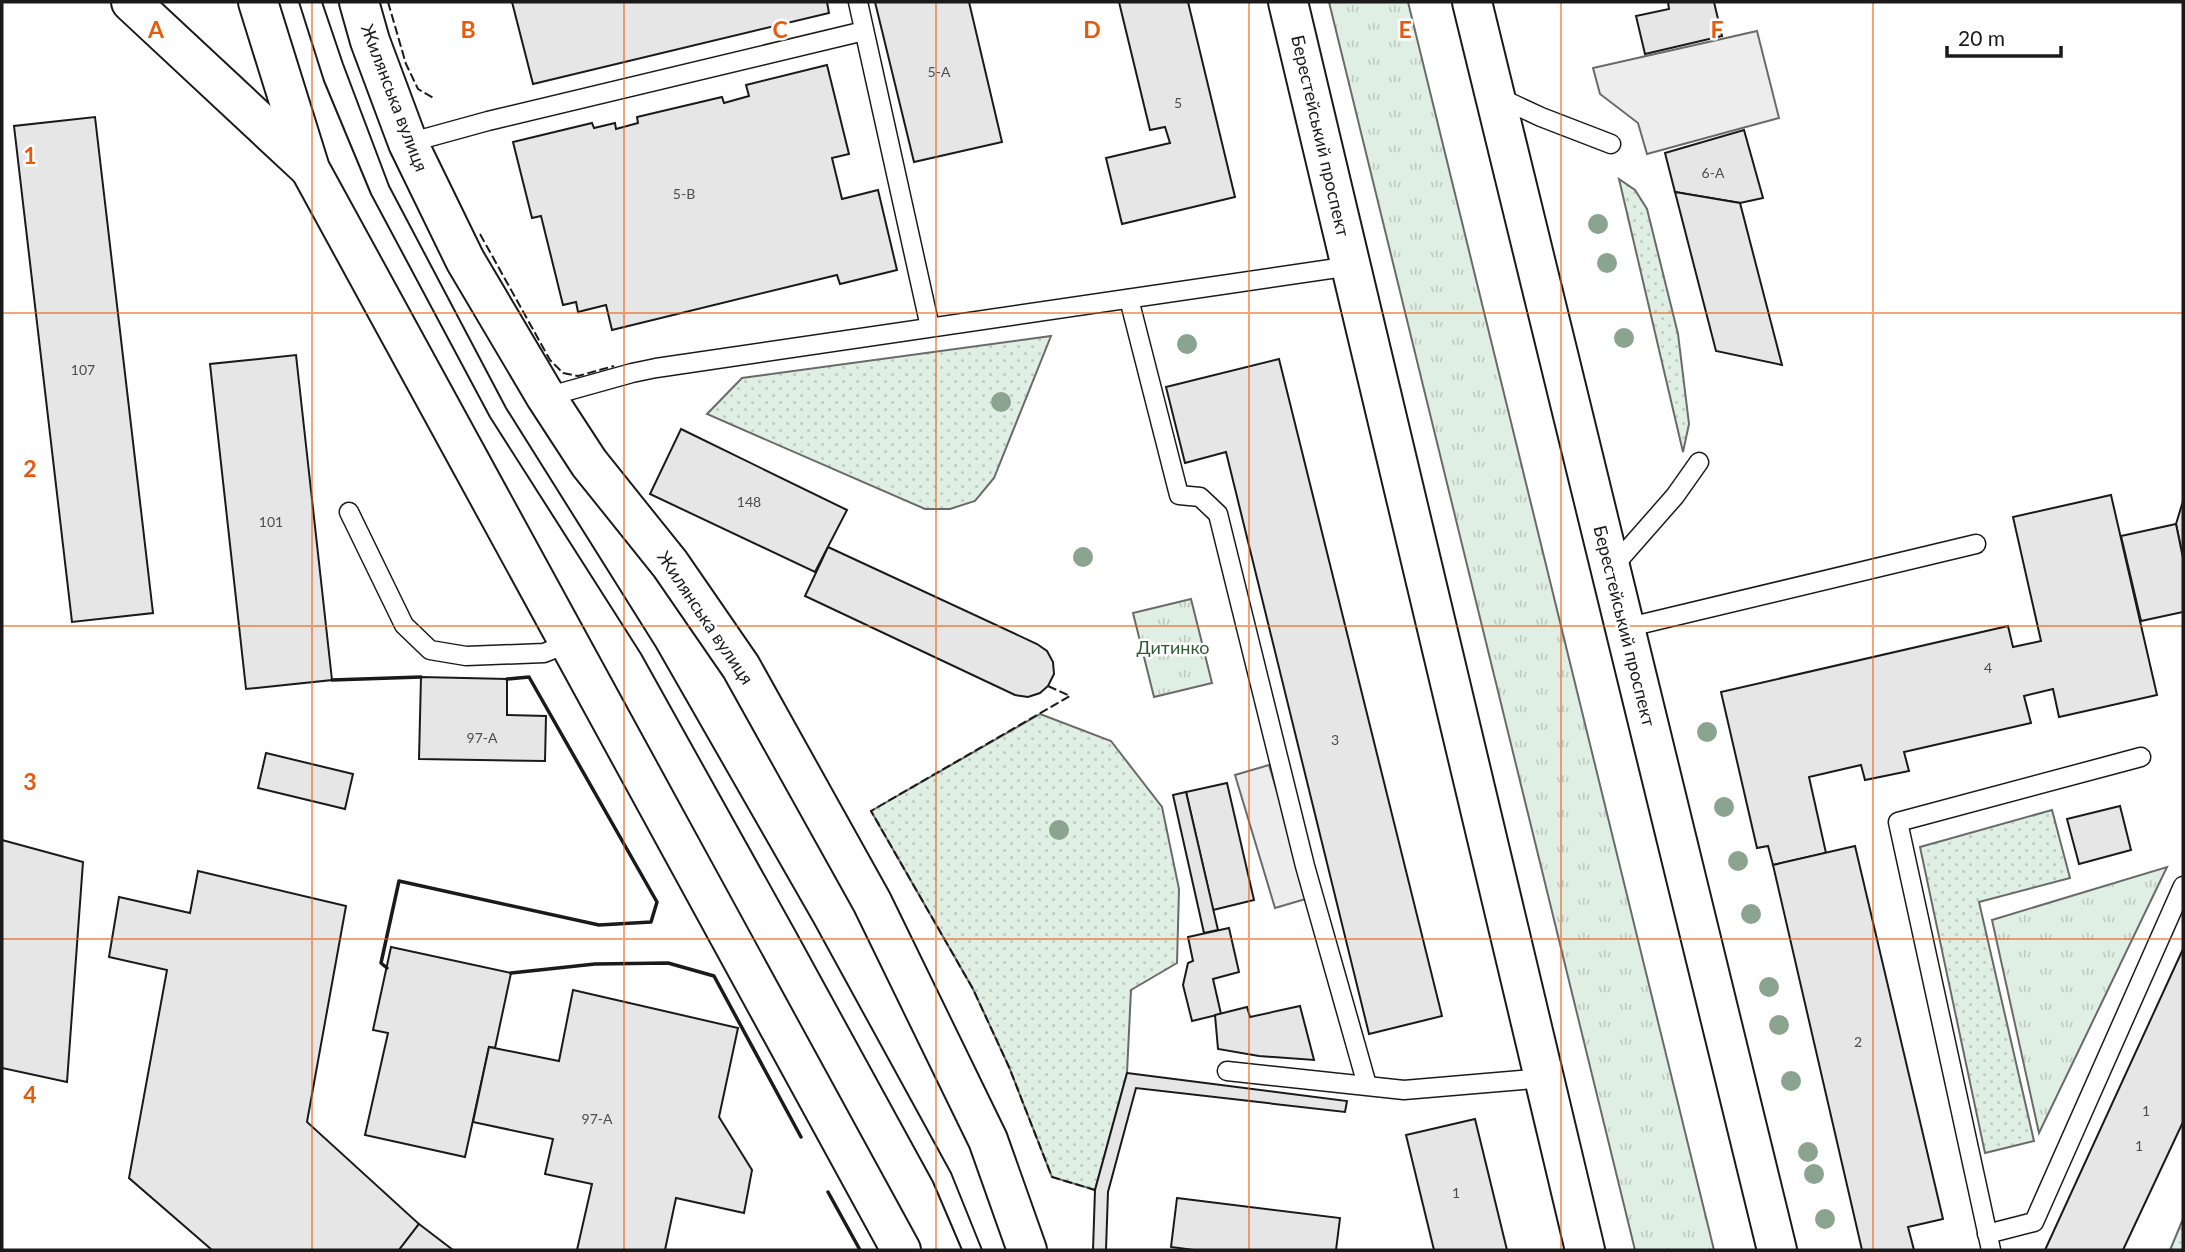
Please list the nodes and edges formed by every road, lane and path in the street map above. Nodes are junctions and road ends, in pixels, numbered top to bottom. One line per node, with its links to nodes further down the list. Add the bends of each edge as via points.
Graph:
1 (131, 2): 11 (main road)
2 (258, 2): 11 (main road)
3 (359, 2): 9 (main road, Жилянська вулиця)
4 (858, 2): 7 (lane)
5 (1288, 2): 12 (main road, Берестейський проспект)
6 (1472, 2): 8 (main road, Берестейський проспект)
7 (864, 31): 9 (lane); 14 (lane)
8 (1495, 96): 10 (lane); 19 (main road, Берестейський проспект)
9 (408, 143): 15 (main road, Жилянська вулиця, via 465,260)
10 (1611, 144)
11 (310, 169): 21 (main road)
12 (1351, 266): 13 (lane); 25 (main road, Берестейський проспект)
13 (1129, 299): 14 (lane); 26 (lane, via 1179,495 1200,498 1218,514 1305,866)
14 (930, 327): 15 (lane, via 632,373)
15 (546, 397): 29 (main road, Жилянська вулиця, via 589,463 670,564 741,667 873,902 988,1140)
16 (1699, 462): 19 (lane)
17 (349, 512): 21 (lane, via 404,625 430,650 466,656 544,653)
18 (1976, 544): 20 (lane)
19 (1610, 570): 20 (main road, Берестейський проспект)
20 (1625, 628): 31 (main road, Берестейський проспект)
21 (569, 643): 28 (main road)
22 (2141, 757): 27 (lane, via 1898,822)
23 (2183, 886): 27 (lane, via 2034,1222)
24 (1227, 1071): 26 (lane)
25 (1545, 1078): 26 (lane, via 1404,1090); 30 (main road, Берестейський проспект)
26 (1367, 1085)
27 (1989, 1242)
28 (901, 1250)
29 (1027, 1250)
30 (1586, 1250)
31 (1777, 1250)

